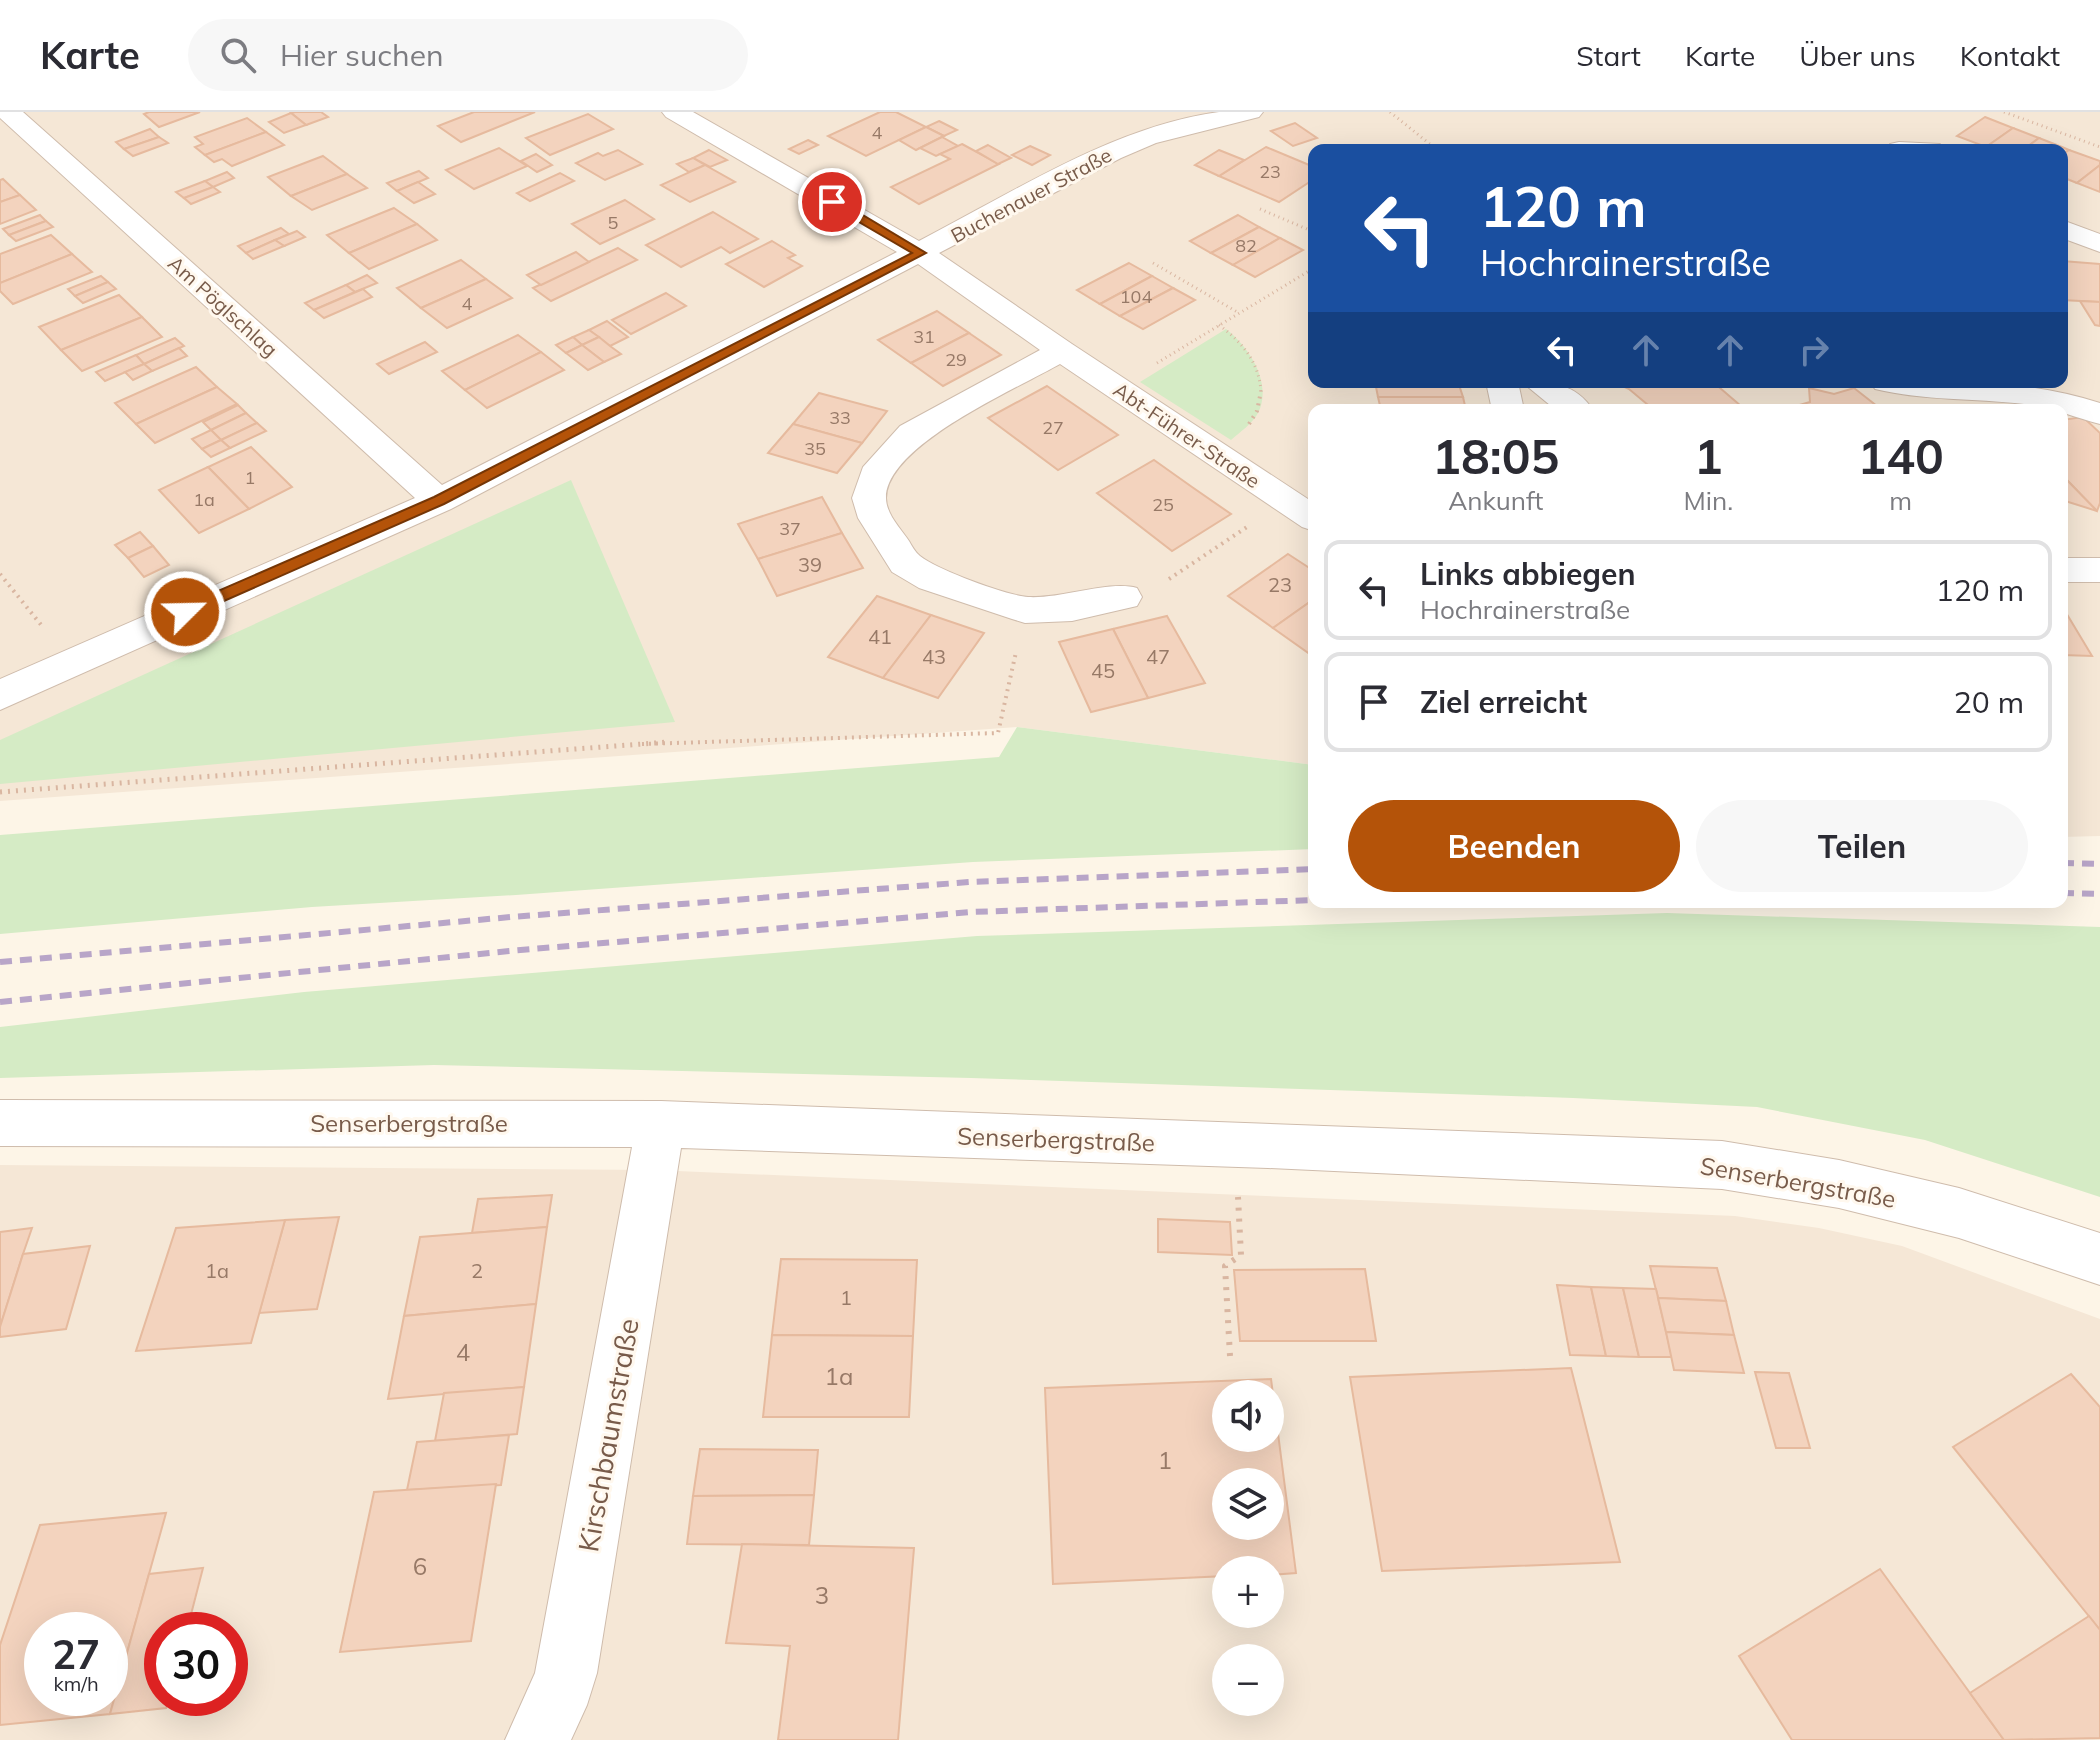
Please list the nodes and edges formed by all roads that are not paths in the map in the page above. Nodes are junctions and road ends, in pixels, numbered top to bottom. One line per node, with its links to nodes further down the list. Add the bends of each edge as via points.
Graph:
1 (8, 112): 12 (street, Am Pöglschlag)
2 (675, 112): 6 (street, Abt-Führer-Straße)
3 (1230, 114): 6 (street, Buchenauer Straße, via 1112,152)
4 (2068, 231): 5 (street)
5 (2100, 244)
6 (920, 253): 7 (street, Abt-Führer-Straße); 12 (street, Buchenauer Straße)
7 (1061, 351): 13 (street, Abt-Führer-Straße); 16 (street, via 912,433 880,467 869,498 875,518 905,563 932,579 1025,610 1072,608)
8 (1546, 388): 10 (street)
9 (1907, 388): 11 (street, via 2057,399)
10 (1569, 404)
11 (2100, 414)
12 (439, 501): 17 (street, Buchenauer Straße)
13 (1308, 515)
14 (2068, 570): 15 (street)
15 (2100, 570)
16 (1124, 597)
17 (0, 695)
18 (0, 1123): 19 (street, Senserbergstraße)
19 (661, 1124): 20 (street, Senserbergstraße, via 1722,1165 1839,1184 1959,1213); 21 (street, Kirschbaumstraße, via 566,1673)
20 (2100, 1259)
21 (536, 1740)

